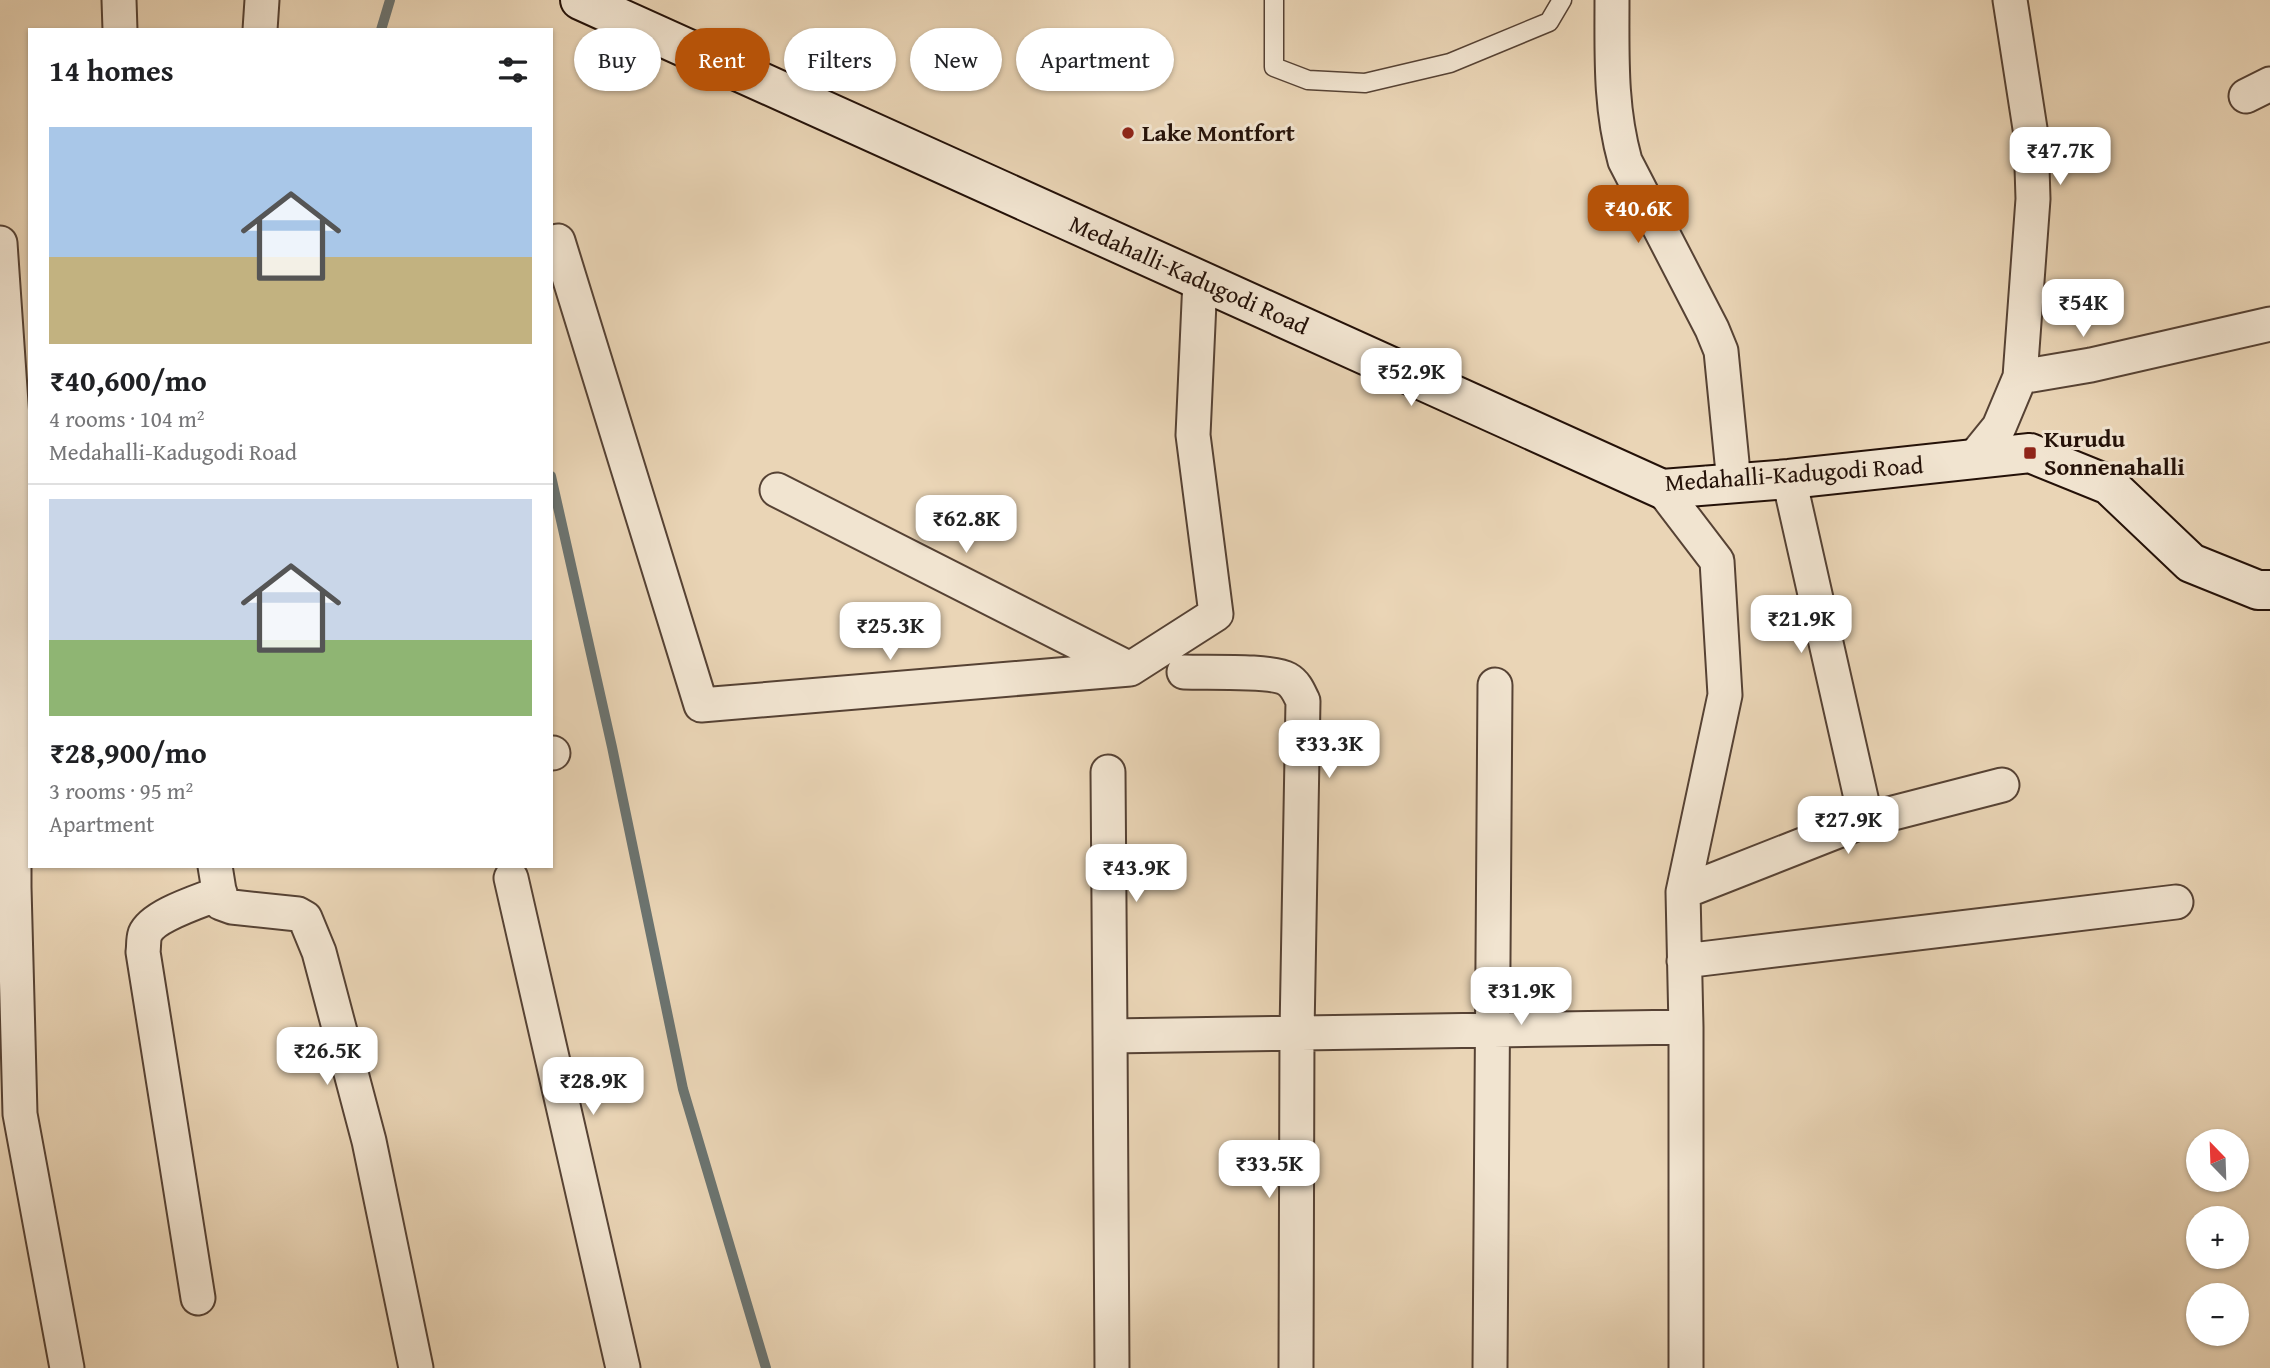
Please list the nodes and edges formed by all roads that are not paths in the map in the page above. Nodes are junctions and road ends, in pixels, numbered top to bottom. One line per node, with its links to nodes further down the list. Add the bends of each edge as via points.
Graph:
1 (119, 0): 8 (street)
2 (262, 0): 9 (street)
3 (580, 0): 12 (street, Medahalli-Kadugodi Road)
4 (1274, 0): 5 (lane, via 1274,67 1308,80 1365,83 1450,63 1549,22)
5 (1562, 0)
6 (1612, 0): 17 (street, via 1616,131 1625,161 1721,351)
7 (2010, 0): 14 (street, via 2031,135 2033,200)
8 (120, 28)
9 (260, 28)
10 (558, 241): 21 (street, via 701,705)
11 (0, 243): 37 (street, via 14,447 14,887 20,1114)
12 (1200, 280): 18 (street, Medahalli-Kadugodi Road); 21 (street, via 1192,435 1216,614)
13 (2270, 324): 14 (street)
14 (2020, 377): 15 (street, via 1999,427)
15 (1973, 459): 16 (street, Medahalli-Kadugodi Road); 20 (street, Medahalli-Kadugodi Road, via 2030,453 2109,485 2192,563 2258,590)
16 (1789, 479): 17 (street, Medahalli-Kadugodi Road); 26 (street)
17 (1734, 483): 18 (street, Medahalli-Kadugodi Road)
18 (1662, 489): 29 (street, via 1717,561 1724,695)
19 (777, 490): 21 (street)
20 (2270, 590)
21 (1130, 669)
22 (1184, 672): 34 (street, via 1272,675 1287,679 1303,701)
23 (1495, 685): 33 (street)
24 (1108, 772): 35 (street)
25 (2002, 785): 26 (street)
26 (1866, 820): 29 (street)
27 (511, 878): 39 (street)
28 (217, 880): 36 (street, via 155,921 146,932 143,952); 38 (street, via 221,903 298,914 310,929 369,1141)
29 (1683, 892): 31 (street)
30 (2176, 902): 31 (street)
31 (1684, 961): 32 (street)
32 (1686, 1027): 33 (street); 43 (street)
33 (1494, 1031): 34 (street); 42 (street)
34 (1297, 1032): 35 (street); 41 (street)
35 (1110, 1036): 40 (street)
36 (198, 1298)
37 (67, 1368)
38 (416, 1368)
39 (623, 1368)
40 (1112, 1368)
41 (1296, 1368)
42 (1490, 1368)
43 (1686, 1368)

